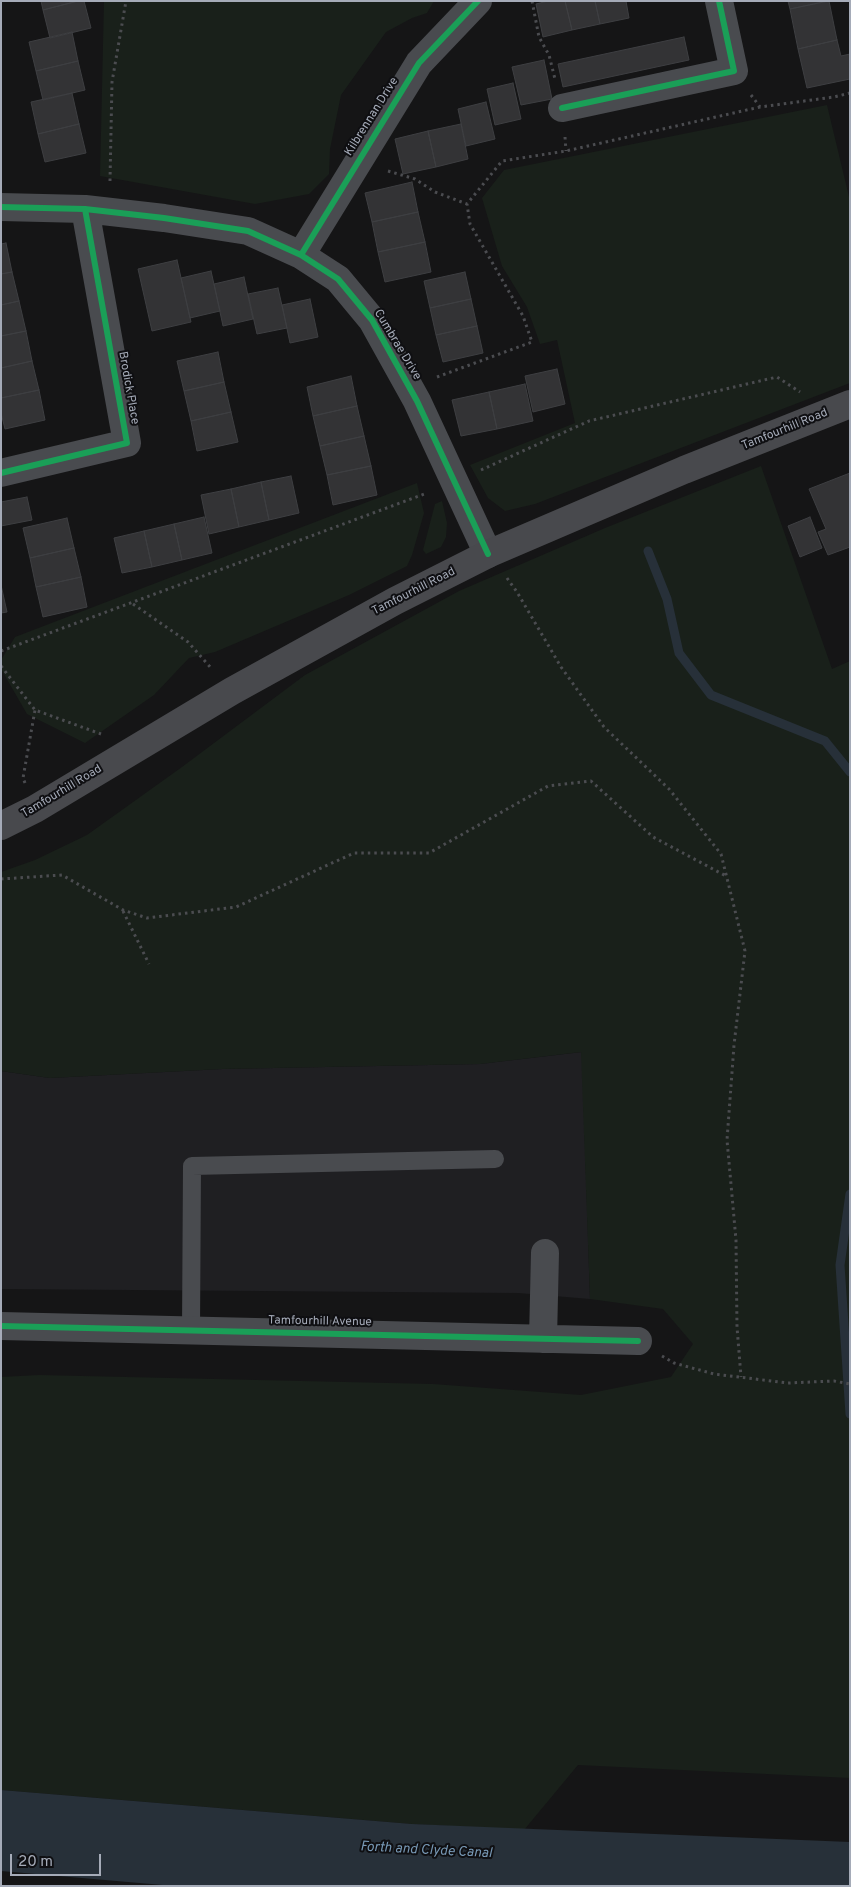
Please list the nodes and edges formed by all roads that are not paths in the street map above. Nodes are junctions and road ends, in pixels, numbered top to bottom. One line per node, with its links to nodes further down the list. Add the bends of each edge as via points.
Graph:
1 (478, 1): 6 (street, Kilbrennan Drive, via 419,63)
2 (719, 1): 3 (street, via 734,71)
3 (562, 108)
4 (1, 207): 5 (street, Cumbrae Drive)
5 (97, 211): 6 (street, Cumbrae Drive, via 248,231); 8 (street, Brodick Place, via 127,443)
6 (301, 256): 9 (street, Cumbrae Drive, via 338,279 372,320 410,388)
7 (840, 408): 9 (main road, Tamfourhill Road)
8 (1, 473)
9 (488, 554): 10 (main road, Tamfourhill Road, via 232,691 36,809)
10 (1, 826)
11 (495, 1159): 14 (lane, via 192,1166)
12 (545, 1253): 15 (street)
13 (1, 1326): 14 (street, Tamfourhill Avenue)
14 (191, 1330): 15 (street, Tamfourhill Avenue)
15 (543, 1339): 16 (street, Tamfourhill Avenue)
16 (638, 1341)

